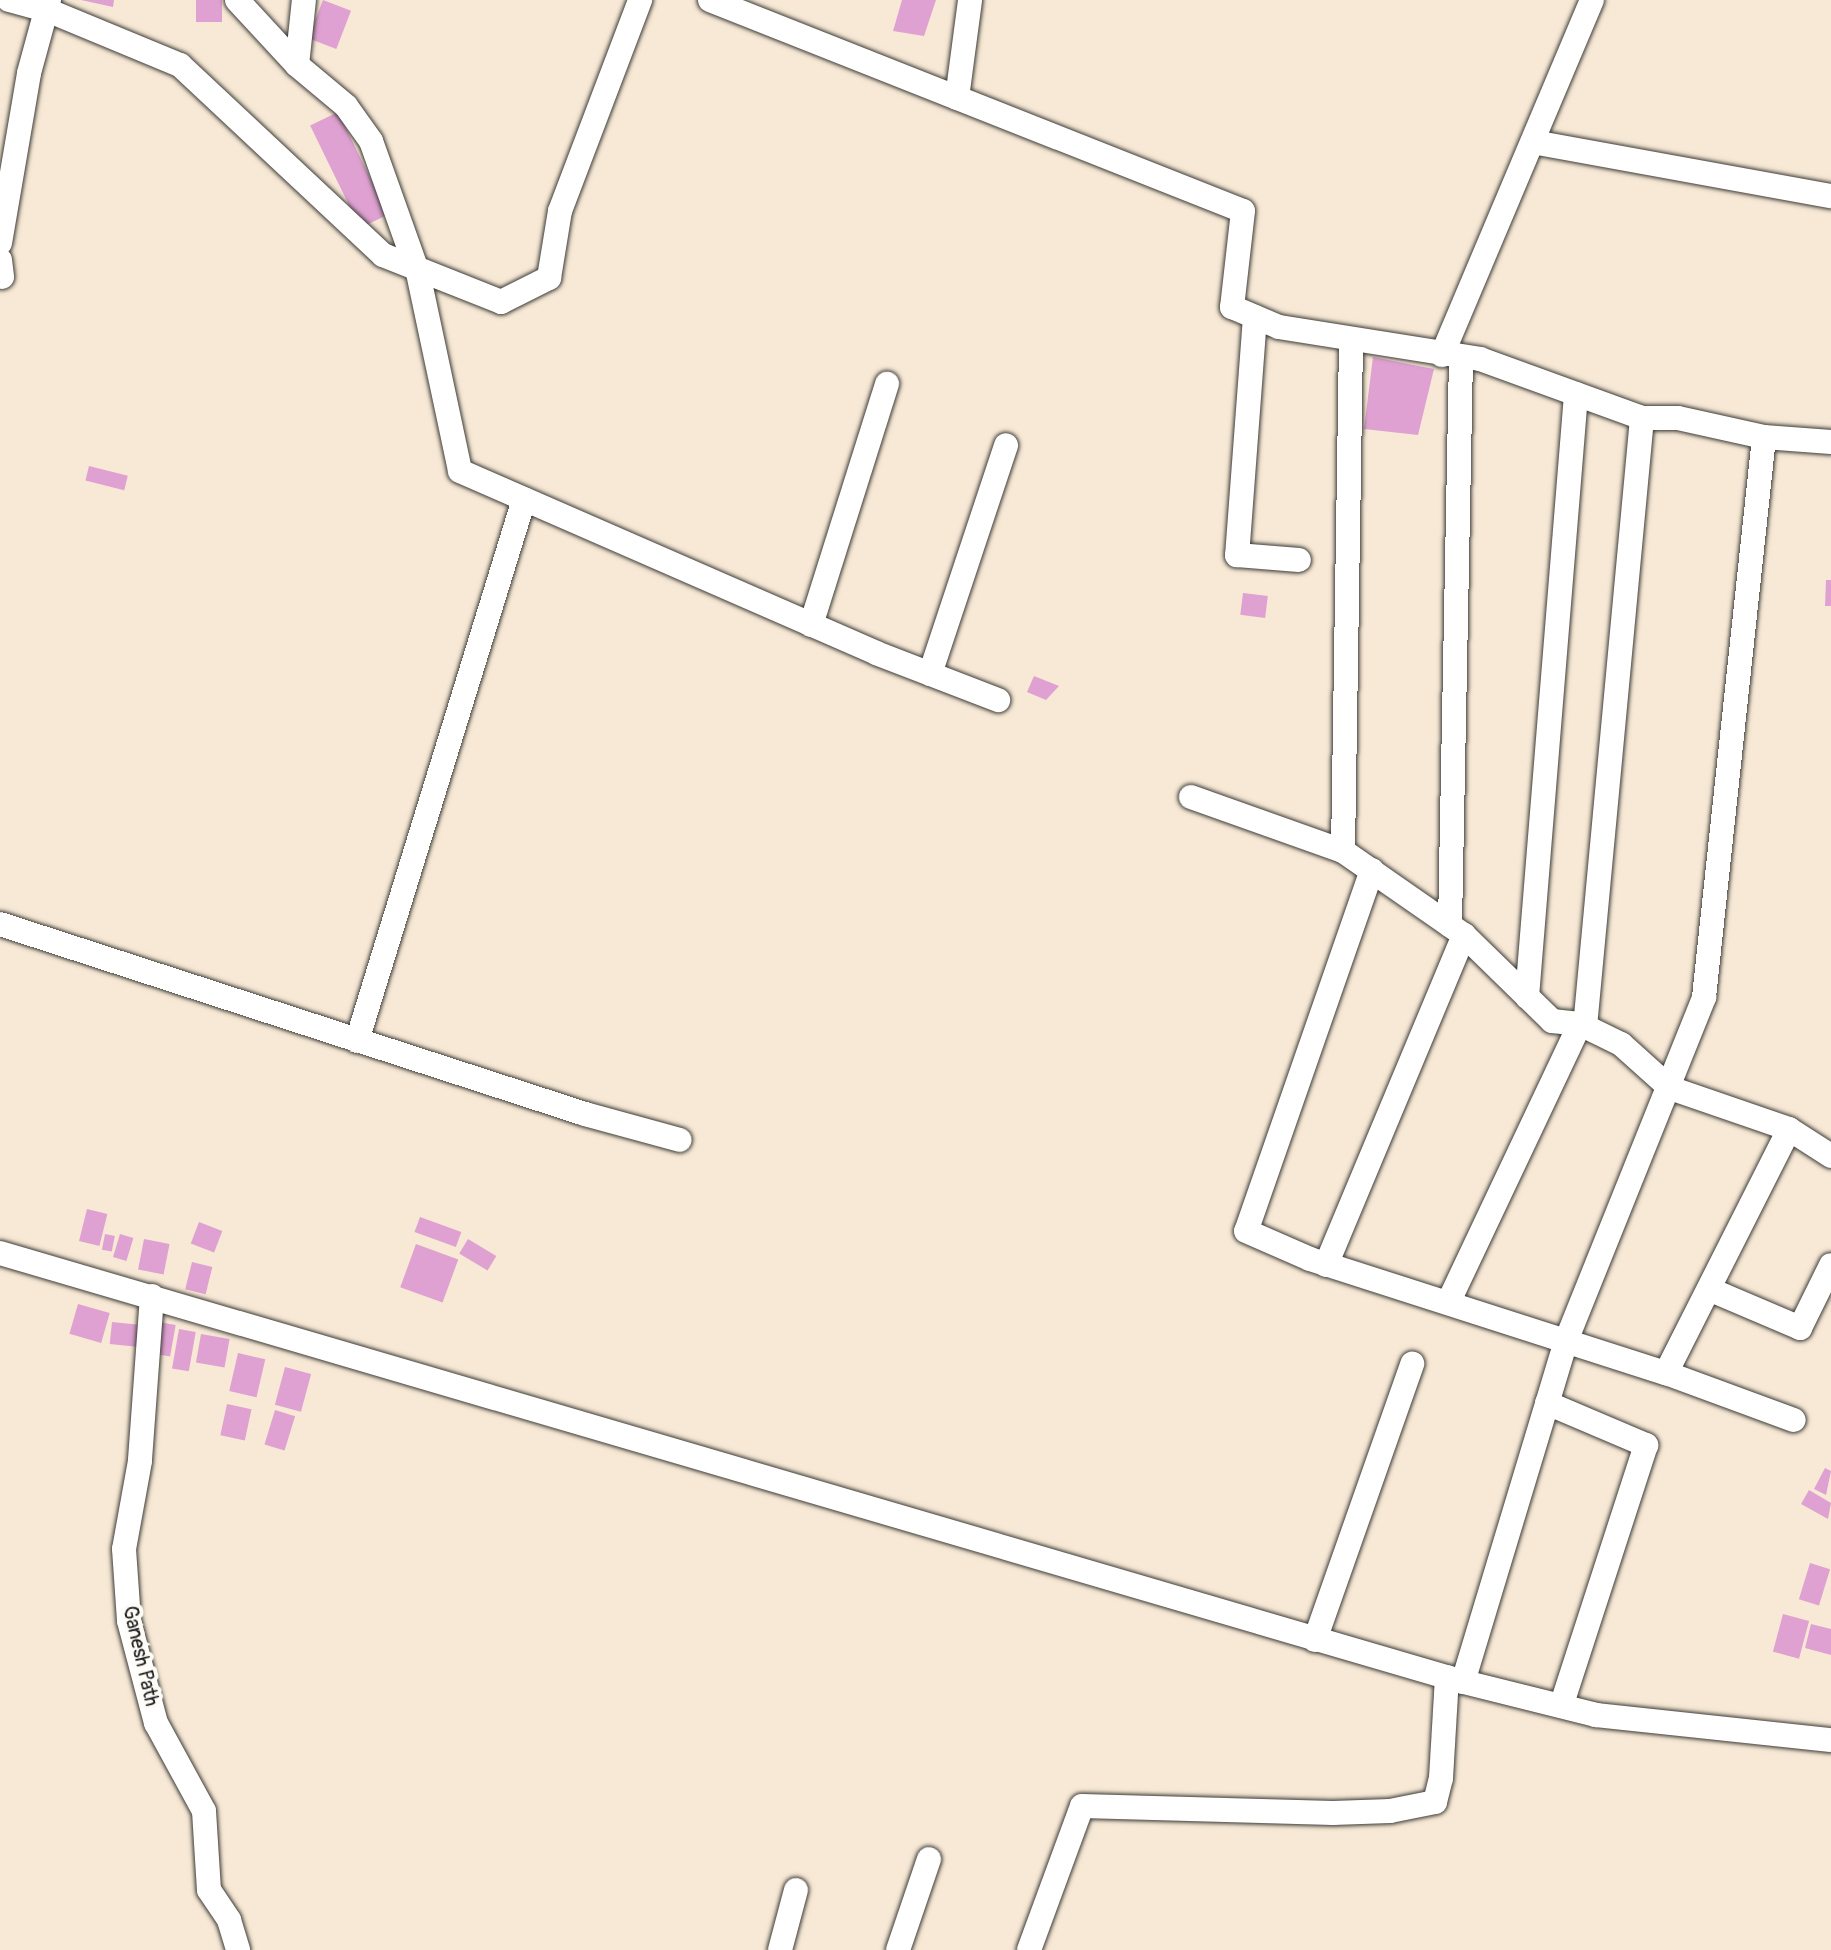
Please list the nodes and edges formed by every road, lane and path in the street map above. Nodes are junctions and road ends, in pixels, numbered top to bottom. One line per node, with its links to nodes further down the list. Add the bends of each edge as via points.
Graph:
1 (9, 0): 8 (street)
2 (237, 0): 9 (street)
3 (304, 0): 9 (street)
4 (640, 0): 14 (street, via 560,211 549,278 501,302)
5 (710, 0): 10 (street)
6 (970, 0): 10 (street)
7 (1592, 0): 11 (street)
8 (48, 5): 13 (street, via 29,73); 14 (street, via 180,65 289,161 327,207 383,255)
9 (297, 65): 14 (street, via 346,106 371,141)
10 (957, 98): 15 (street, via 1243,211 1232,307)
11 (1533, 142): 12 (street); 17 (street)
12 (1831, 196)
13 (0, 243)
14 (418, 273): 24 (street, via 460,471)
15 (1255, 317): 16 (street, via 1279,327); 25 (street, via 1237,555)
16 (1351, 340): 17 (street); 30 (street)
17 (1452, 356): 19 (street); 33 (street)
18 (887, 384): 26 (street)
19 (1576, 394): 20 (street); 34 (street)
20 (1642, 418): 21 (street, via 1678,418); 35 (street)
21 (1764, 437): 22 (street); 37 (street, via 1704,997)
22 (1831, 442)
23 (1006, 445): 27 (street)
24 (524, 499): 26 (street); 36 (street)
25 (1299, 560)
26 (811, 625): 27 (street)
27 (930, 674): 28 (street)
28 (998, 700)
29 (1191, 797): 30 (street)
30 (1343, 851): 31 (street)
31 (1372, 870): 33 (street); 42 (street, via 1246,1231)
32 (0, 924): 36 (street)
33 (1457, 930): 34 (street); 42 (street)
34 (1527, 997): 35 (street, via 1552,1021)
35 (1582, 1026): 37 (street, via 1621,1044); 46 (street)
36 (357, 1041): 39 (street)
37 (1670, 1088): 38 (street); 47 (street)
38 (1789, 1129): 40 (street); 44 (street)
39 (680, 1140)
40 (1831, 1156)
41 (0, 1253): 45 (street)
42 (1326, 1265): 46 (street)
43 (1831, 1265): 44 (street, via 1800,1328)
44 (1711, 1290): 49 (street)
45 (152, 1296): 52 (street); 58 (street, Ganesh Path, via 140,1461 124,1549 129,1621 156,1723 204,1811 209,1890 229,1920)
46 (1449, 1301): 47 (street)
47 (1566, 1341): 49 (street); 50 (street)
48 (1412, 1364): 52 (street)
49 (1666, 1373): 51 (street)
50 (1547, 1403): 53 (street); 54 (street, via 1646,1445)
51 (1794, 1420)
52 (1315, 1640): 53 (street)
53 (1455, 1680): 54 (street); 61 (street, via 1435,1802 1390,1811 1333,1813 1082,1806)
54 (1562, 1704): 55 (street, via 1596,1715)
55 (1831, 1740)
56 (929, 1859): 60 (street)
57 (796, 1890): 59 (street)
58 (238, 1950)
59 (780, 1950)
60 (898, 1950)
61 (1029, 1950)

